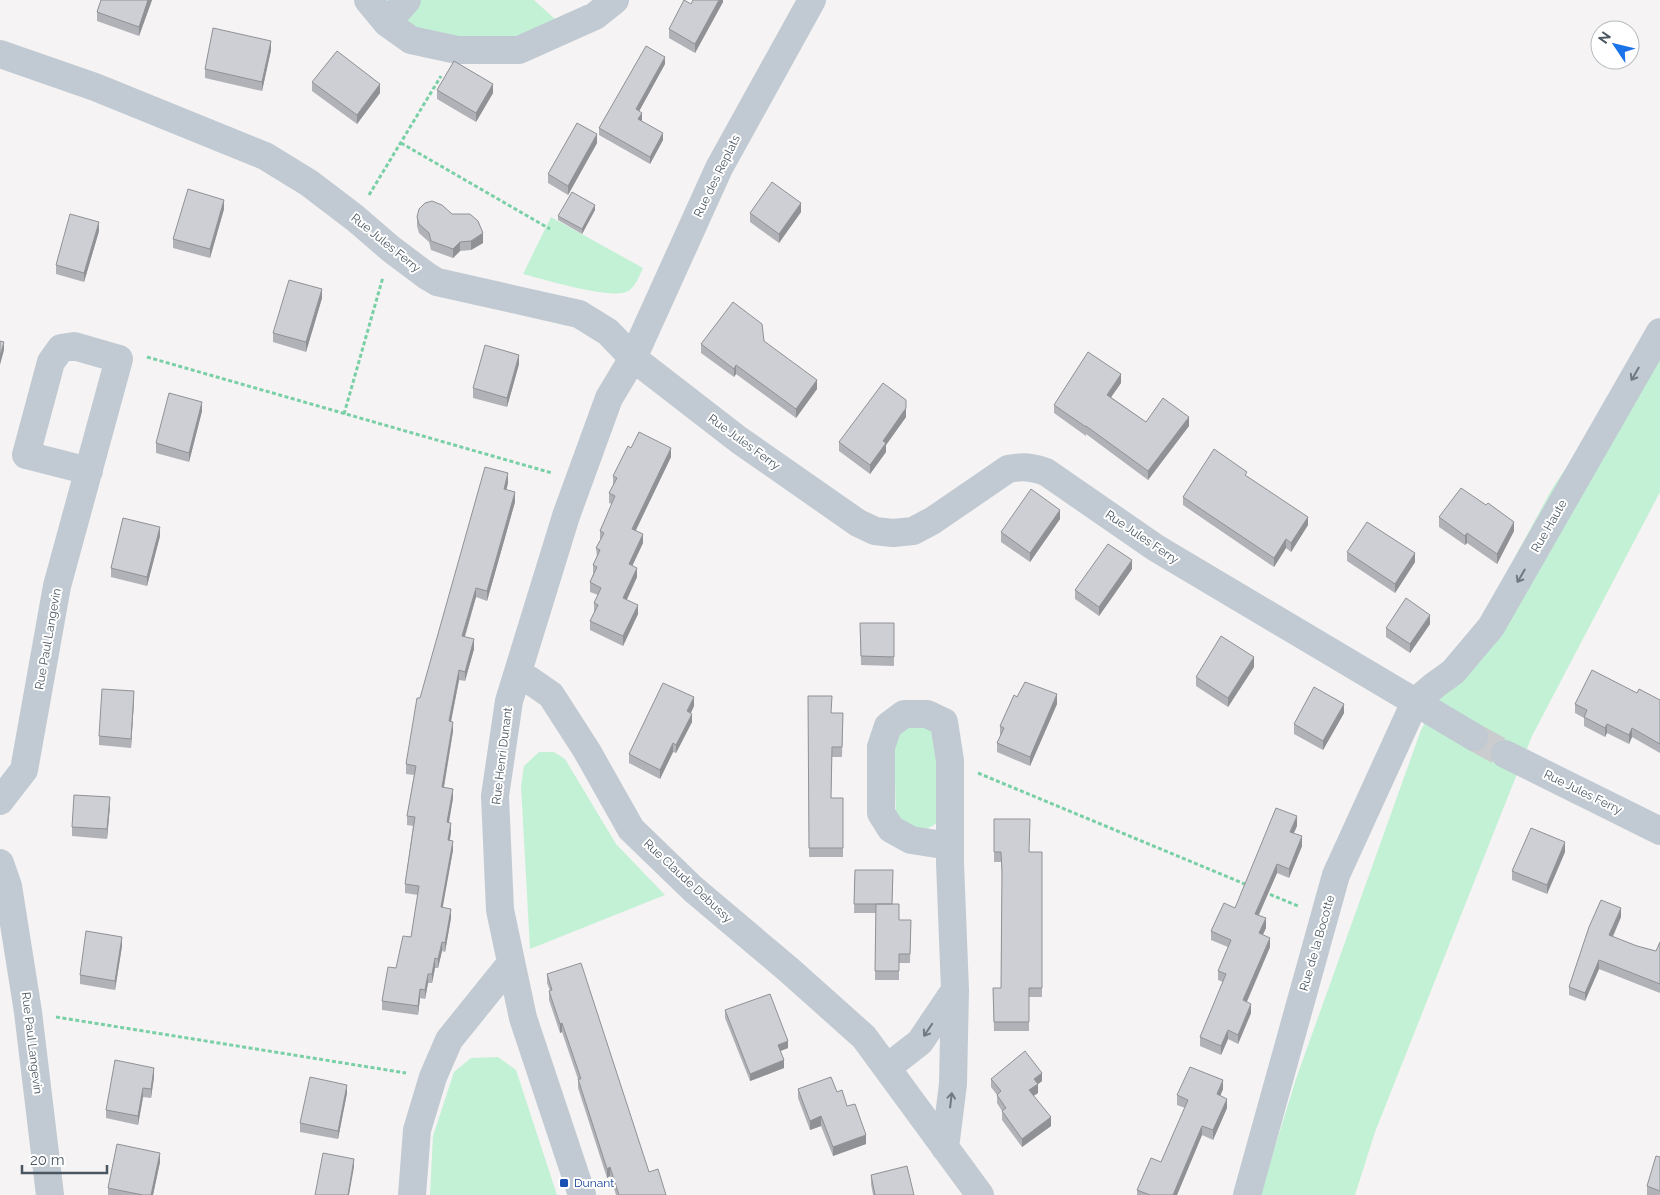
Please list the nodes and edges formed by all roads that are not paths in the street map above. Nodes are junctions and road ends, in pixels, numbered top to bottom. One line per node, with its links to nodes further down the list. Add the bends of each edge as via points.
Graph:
1 (368, 0): 5 (street)
2 (407, 0): 5 (street)
3 (615, 0): 5 (street, via 596,16 519,50 457,50 411,40)
4 (812, 0): 8 (street, Rue des Replats, via 719,168)
5 (387, 23)
6 (0, 54): 8 (street, Rue Jules Ferry, via 95,87 265,156 309,183 391,250 437,282 579,314 608,332)
7 (1660, 332): 11 (street, Rue Haute, one-way to 11, via 1492,627 1453,672)
8 (633, 358): 10 (street, Rue Henri Dunant, via 609,398 566,516); 11 (street, Rue Jules Ferry, via 739,440 858,523 875,530 893,533 913,531 1008,469 1029,466 1046,472 1156,548)
9 (89, 471): 9 (street, Rue Paul Langevin, via 26,455 50,362 61,348 74,346 119,359); 14 (street, Rue Paul Langevin, via 57,586 24,770)
10 (518, 672): 18 (street, Rue Henri Dunant, via 509,701 495,796 500,910); 20 (street, Rue Claude Debussy, via 551,695 588,751 631,829 693,889 864,1036)
11 (1416, 702): 12 (street, Rue Jules Ferry); 26 (street, Rue de la Bocotte, via 1336,875)
12 (1474, 737)
13 (1505, 754): 15 (street, Rue Jules Ferry)
14 (0, 801)
15 (1660, 831)
16 (950, 846): 16 (street, via 950,761 944,722 927,714 904,714 888,726 881,747 881,813 891,829 911,840); 19 (street)
17 (0, 863): 22 (street, Rue Paul Langevin, via 8,886 28,1012)
18 (511, 963): 23 (street, via 449,1040 433,1077 417,1130); 24 (street, Rue Henri Dunant, via 523,1018)
19 (955, 990): 20 (street, one-way to 20, via 920,1042); 21 (street, one-way to 19, via 953,1084)
20 (888, 1067): 21 (street, Rue Claude Debussy)
21 (945, 1148): 25 (street, Rue Claude Debussy)
22 (50, 1195)
23 (412, 1195)
24 (582, 1195)
25 (980, 1195)
26 (1247, 1195)

